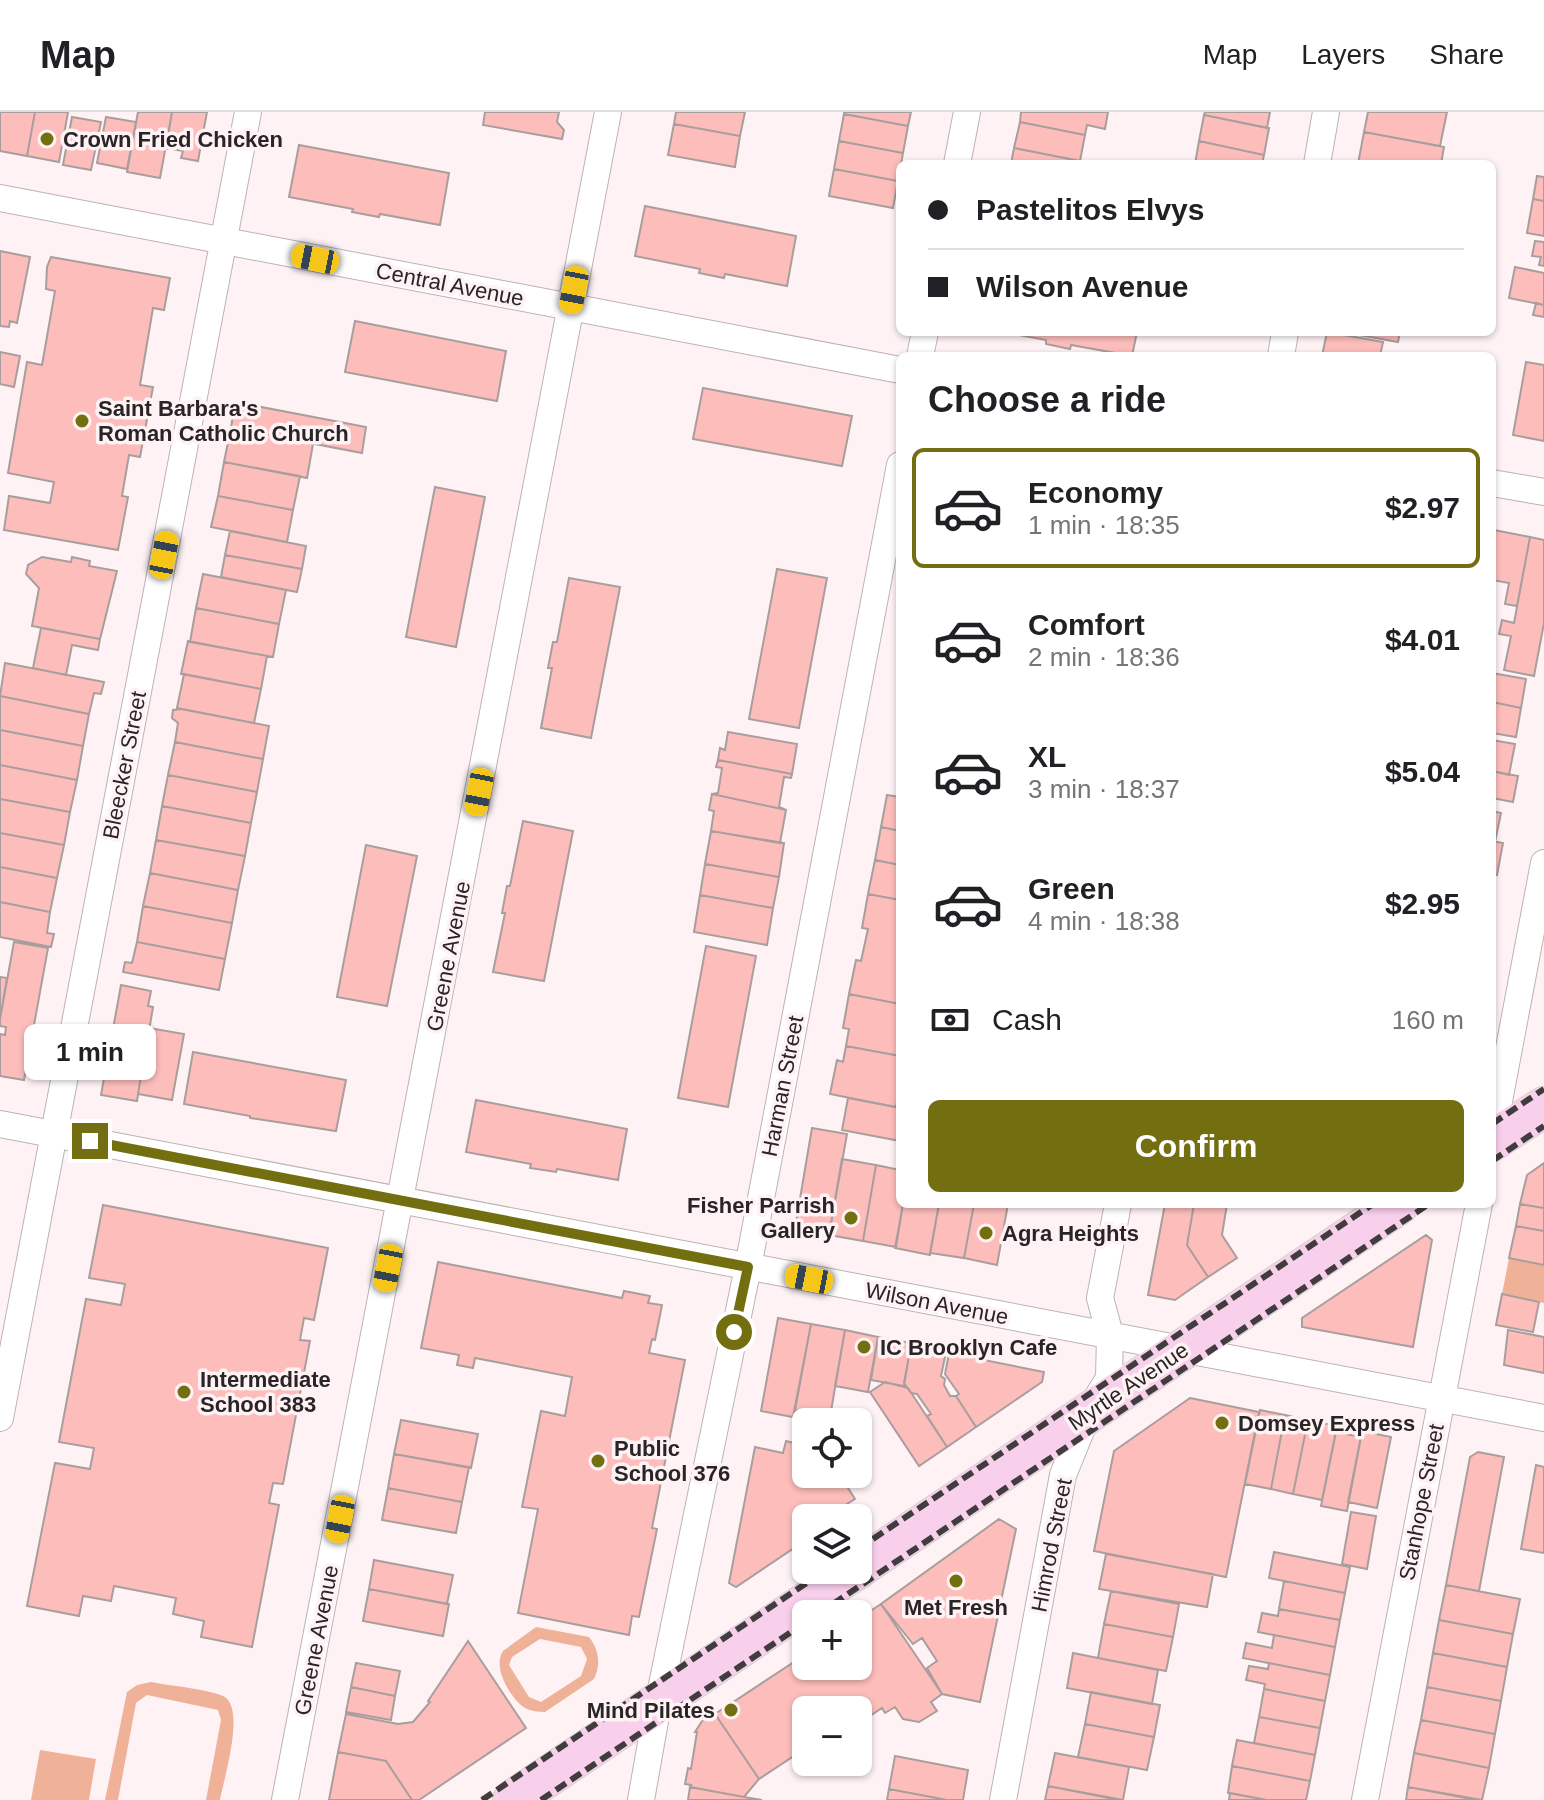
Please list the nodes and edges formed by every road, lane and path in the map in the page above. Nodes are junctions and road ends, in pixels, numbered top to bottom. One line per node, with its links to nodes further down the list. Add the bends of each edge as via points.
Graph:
1 (248, 112): 8 (street, Bleecker Street)
2 (608, 112): 9 (street, Greene Avenue)
3 (967, 112): 5 (street)
4 (1326, 112): 6 (street)
5 (958, 160)
6 (1318, 160)
7 (0, 198): 8 (street, Central Avenue)
8 (224, 241): 9 (street, Central Avenue); 18 (street, Bleecker Street)
9 (571, 307): 10 (street, Central Avenue); 20 (street, Greene Avenue)
10 (896, 369)
11 (1496, 484): 13 (street)
12 (896, 486): 24 (street, Harman Street)
13 (1544, 492)
14 (1544, 863): 16 (street)
15 (1544, 1107): 19 (main road)
16 (1496, 1119)
17 (0, 1124): 18 (street, Wilson Avenue)
18 (54, 1134): 20 (street, Wilson Avenue); 29 (street, Bleecker Street)
19 (1496, 1137)
20 (401, 1200): 24 (street, Wilson Avenue); 34 (street, Greene Avenue)
21 (1117, 1208): 25 (street, Himrod Street, via 1100,1298)
22 (1393, 1208): 26 (main road, Myrtle Avenue)
23 (1478, 1208): 27 (street, Stanhope Street)
24 (748, 1267): 25 (street, Wilson Avenue); 33 (street, Harman Street)
25 (1110, 1335): 26 (street, Wilson Avenue); 28 (street, Himrod Street, via 1109,1378)
26 (1184, 1348): 27 (street, Wilson Avenue); 28 (main road, Myrtle Avenue)
27 (1441, 1398): 30 (street, Wilson Avenue); 38 (street, Stanhope Street)
28 (1089, 1411): 31 (main road, Myrtle Avenue); 37 (street, Himrod Street, via 1063,1475)
29 (0, 1418)
30 (1544, 1418)
31 (872, 1559)
32 (835, 1584): 33 (main road, Myrtle Avenue)
33 (658, 1704): 35 (main road, Myrtle Avenue); 36 (street, Harman Street)
34 (285, 1800)
35 (513, 1800)
36 (641, 1800)
37 (1003, 1800)
38 (1365, 1800)

